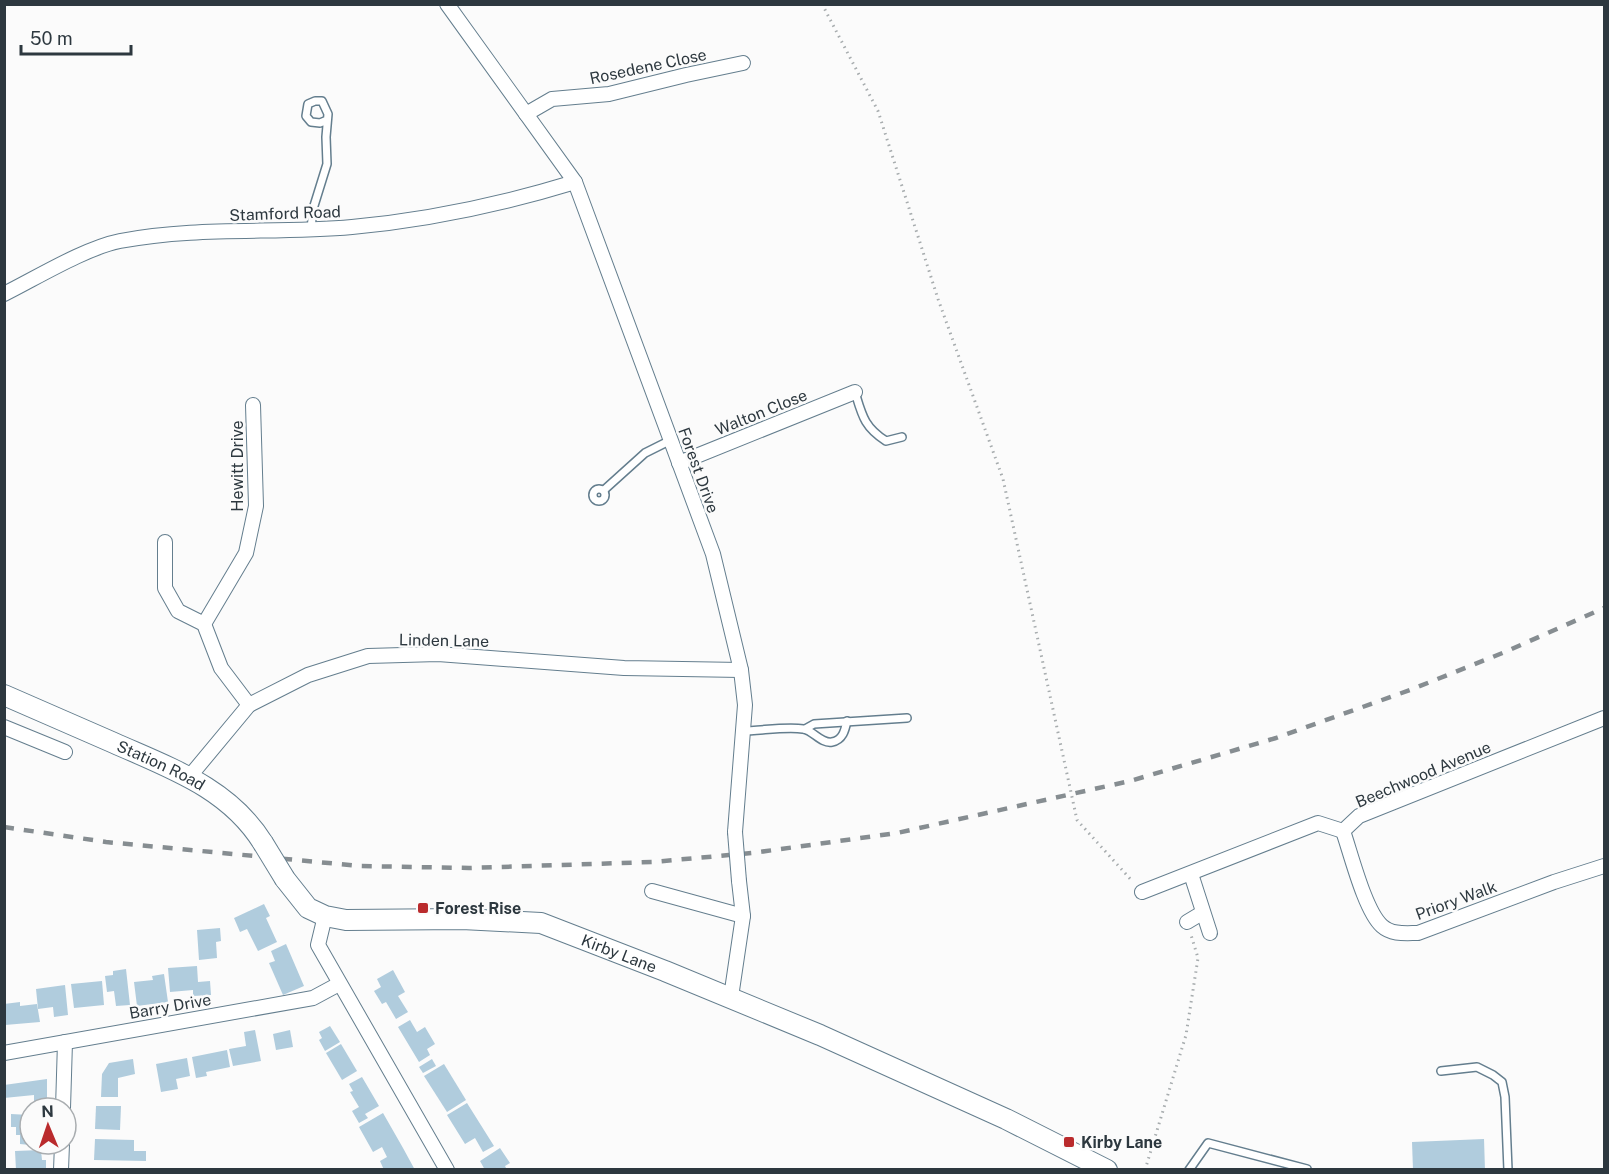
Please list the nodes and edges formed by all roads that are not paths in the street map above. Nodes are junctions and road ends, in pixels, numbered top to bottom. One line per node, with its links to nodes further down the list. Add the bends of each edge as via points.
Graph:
1 (447, 4): 3 (street, Forest Drive)
2 (743, 63): 3 (street, Rosedene Close, via 609,94 552,99)
3 (526, 114): 5 (street, Forest Drive)
4 (327, 120): 6 (lane, via 327,164)
5 (575, 182): 6 (street, Stamford Road, via 518,199 429,216 352,227); 11 (street, Forest Drive)
6 (311, 228): 7 (street, Stamford Road, via 184,233 120,241 98,247)
7 (4, 294)
8 (855, 392): 10 (lane, via 863,419 874,434 886,441); 12 (street, Walton Close)
9 (253, 405): 15 (street, Hewitt Drive, via 256,506 246,553)
10 (902, 437)
11 (671, 440): 12 (street, Forest Drive); 13 (lane, via 645,453)
12 (679, 463): 16 (street, Forest Drive, via 713,554)
13 (604, 490)
14 (165, 542): 15 (street, via 165,588 178,611)
15 (204, 624): 18 (street, via 221,668)
16 (741, 669): 18 (street, Linden Lane, via 624,668 438,654 368,656 308,675); 24 (street, Forest Drive, via 745,705)
17 (4, 695): 26 (street, Station Road)
18 (249, 705): 26 (street, Linden Lane)
19 (907, 718): 21 (lane)
20 (1605, 718): 27 (street, Beechwood Avenue, via 1359,816)
21 (847, 721): 23 (lane, via 814,724); 23 (lane, via 834,742 821,740)
22 (4, 727): 25 (street)
23 (805, 729): 24 (lane)
24 (742, 731): 35 (street, Forest Drive, bridge, via 735,832)
25 (65, 752)
26 (190, 776): 30 (street, Station Road, bridge, via 242,815)
27 (1343, 831): 28 (street, Priory Walk, via 1371,911 1383,927 1396,934 1418,933); 29 (street, via 1318,823)
28 (1605, 866)
29 (1191, 874): 32 (street); 33 (street)
30 (285, 879): 34 (street, Kirby Lane, via 308,908)
31 (652, 891): 35 (street)
32 (1142, 892)
33 (1202, 913): 36 (street); 37 (street)
34 (324, 916): 38 (street, via 318,945); 39 (street, Kirby Lane, via 346,920 541,923)
35 (743, 916): 39 (street, Forest Drive)
36 (1187, 922)
37 (1210, 933)
38 (339, 984): 40 (street, Barry Drive, via 313,998); 45 (street)
39 (731, 998): 46 (street, Kirby Lane, via 1006,1119)
40 (65, 1042): 41 (street, Barry Drive); 43 (street)
41 (4, 1053)
42 (1441, 1071): 48 (lane, via 1477,1067 1502,1082)
43 (63, 1096)
44 (1306, 1169): 47 (lane, via 1208,1143)
45 (447, 1170)
46 (1107, 1170)
47 (1189, 1170)
48 (1508, 1170)

